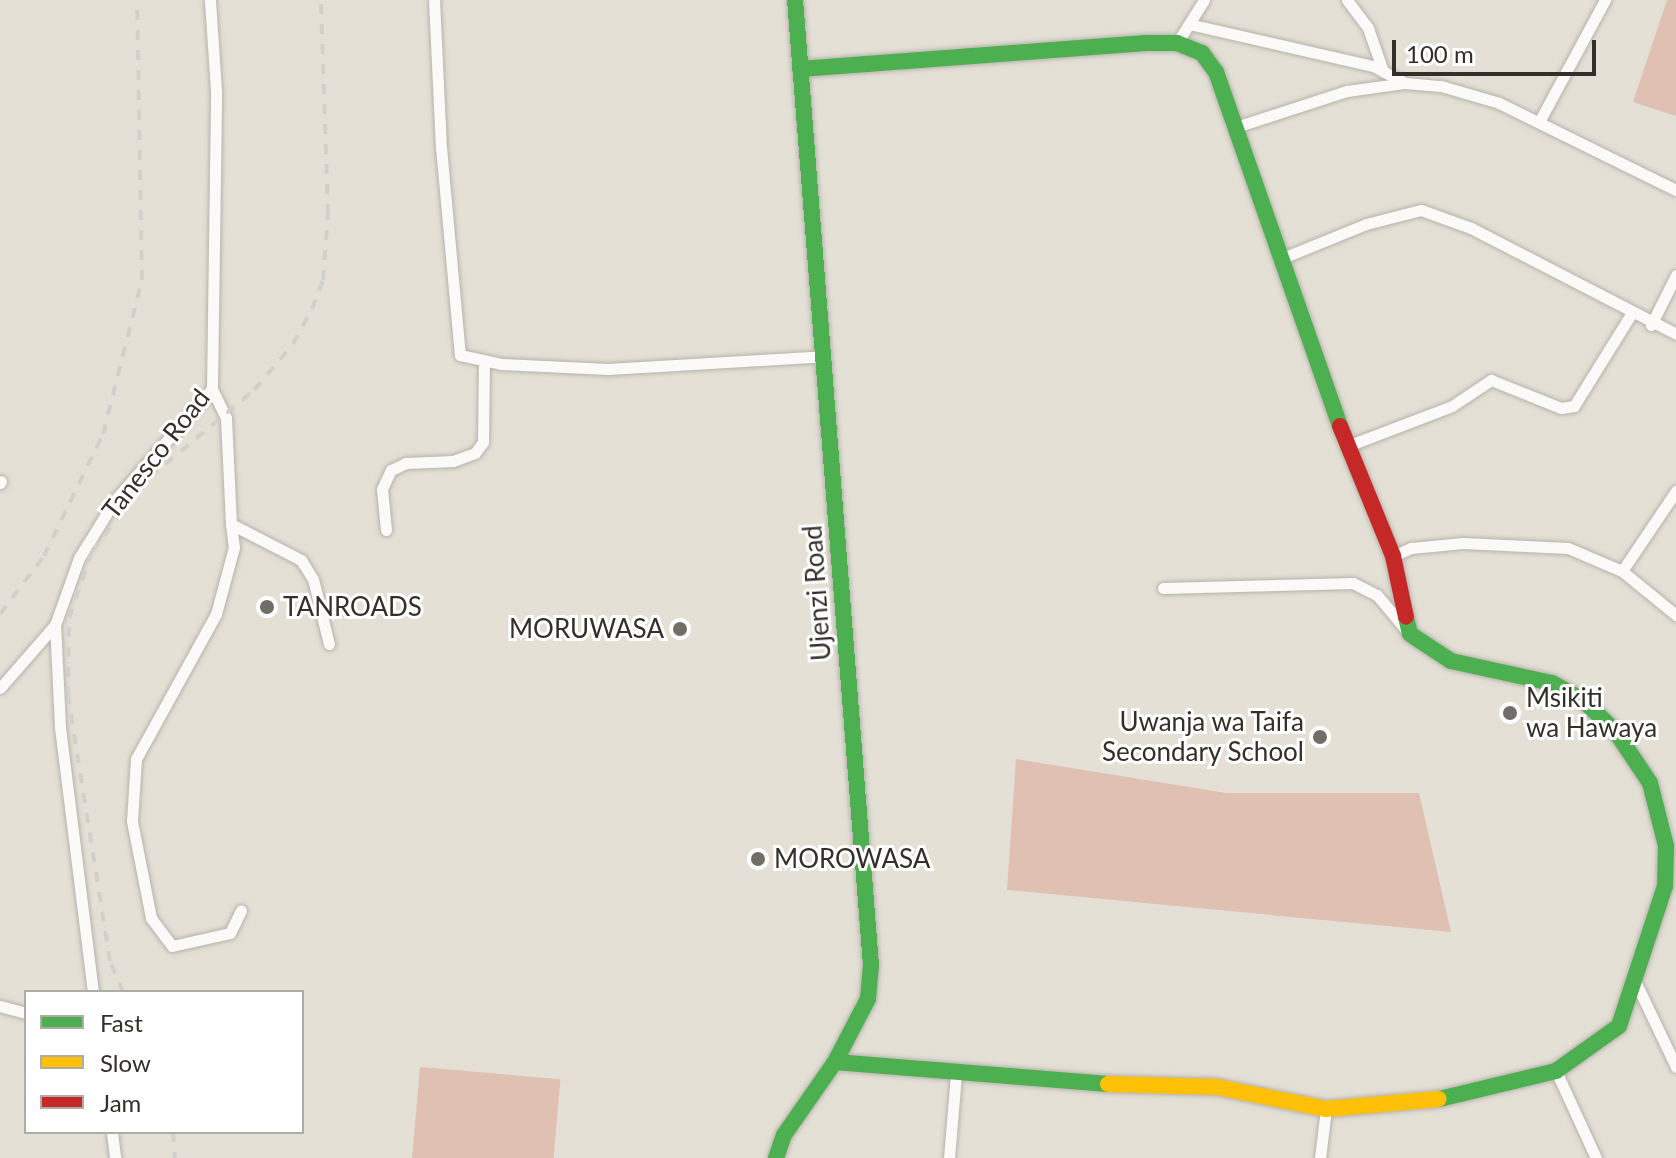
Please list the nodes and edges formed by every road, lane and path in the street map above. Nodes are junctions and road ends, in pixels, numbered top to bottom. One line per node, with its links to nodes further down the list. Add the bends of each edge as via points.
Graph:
1 (210, 0): 22 (street, Tanesco Road, via 216,91)
2 (434, 0): 21 (street, via 458,347 460,355)
3 (795, 0): 9 (street, Ujenzi Road)
4 (1204, 0): 7 (street)
5 (1347, 0): 10 (street, via 1368,28)
6 (1605, 0): 12 (street)
7 (1189, 24): 8 (street); 10 (street)
8 (1177, 43): 9 (street); 13 (street, via 1209,60)
9 (800, 69): 20 (street, Ujenzi Road)
10 (1383, 71): 11 (street)
11 (1405, 83): 12 (street, via 1481,96); 13 (street, via 1347,91)
12 (1539, 122): 14 (street)
13 (1236, 127): 15 (street)
14 (1676, 190)
15 (1280, 259): 17 (street, via 1366,224 1421,210 1471,228); 23 (street)
16 (1676, 275): 18 (street)
17 (1631, 314): 18 (street); 23 (street, via 1574,406 1561,408 1491,380 1452,406)
18 (1651, 325): 19 (street)
19 (1676, 334)
20 (824, 356): 21 (street, via 608,369); 41 (street, Ujenzi Road, via 871,965 868,999)
21 (484, 361): 26 (street, via 483,442 475,453 453,461 406,463 391,470 382,489)
22 (212, 389): 25 (street, via 226,418); 31 (street, Tanesco Road, via 115,500 79,558)
23 (1350, 445): 27 (street)
24 (1676, 492): 28 (street)
25 (231, 524): 33 (street, via 301,560 313,579); 36 (street, via 234,547 216,614 136,759 132,821 151,918 172,946 230,933)
26 (386, 530)
27 (1393, 556): 28 (street, via 1447,544 1546,545 1582,552); 32 (street)
28 (1622, 571): 30 (street)
29 (1163, 588): 32 (street, via 1353,583 1377,595)
30 (1676, 615)
31 (55, 625): 34 (street); 38 (street, Tanesco Road, via 60,726)
32 (1410, 634): 35 (street, via 1451,661 1561,685 1616,732 1657,799)
33 (329, 644)
34 (0, 688)
35 (1671, 888): 37 (street)
36 (241, 910)
37 (1636, 983): 42 (street); 43 (street, via 1619,1026)
38 (93, 990)
39 (0, 1006): 40 (street)
40 (24, 1012)
41 (835, 1062): 44 (street); 48 (street, Ujenzi Road, via 784,1135)
42 (1676, 1067)
43 (1556, 1071): 45 (street, via 1452,1098); 51 (street)
44 (956, 1075): 45 (street, via 1217,1087); 49 (street)
45 (1326, 1109): 50 (street)
46 (112, 1134): 47 (street)
47 (115, 1158)
48 (776, 1158)
49 (949, 1158)
50 (1320, 1158)
51 (1596, 1158)

